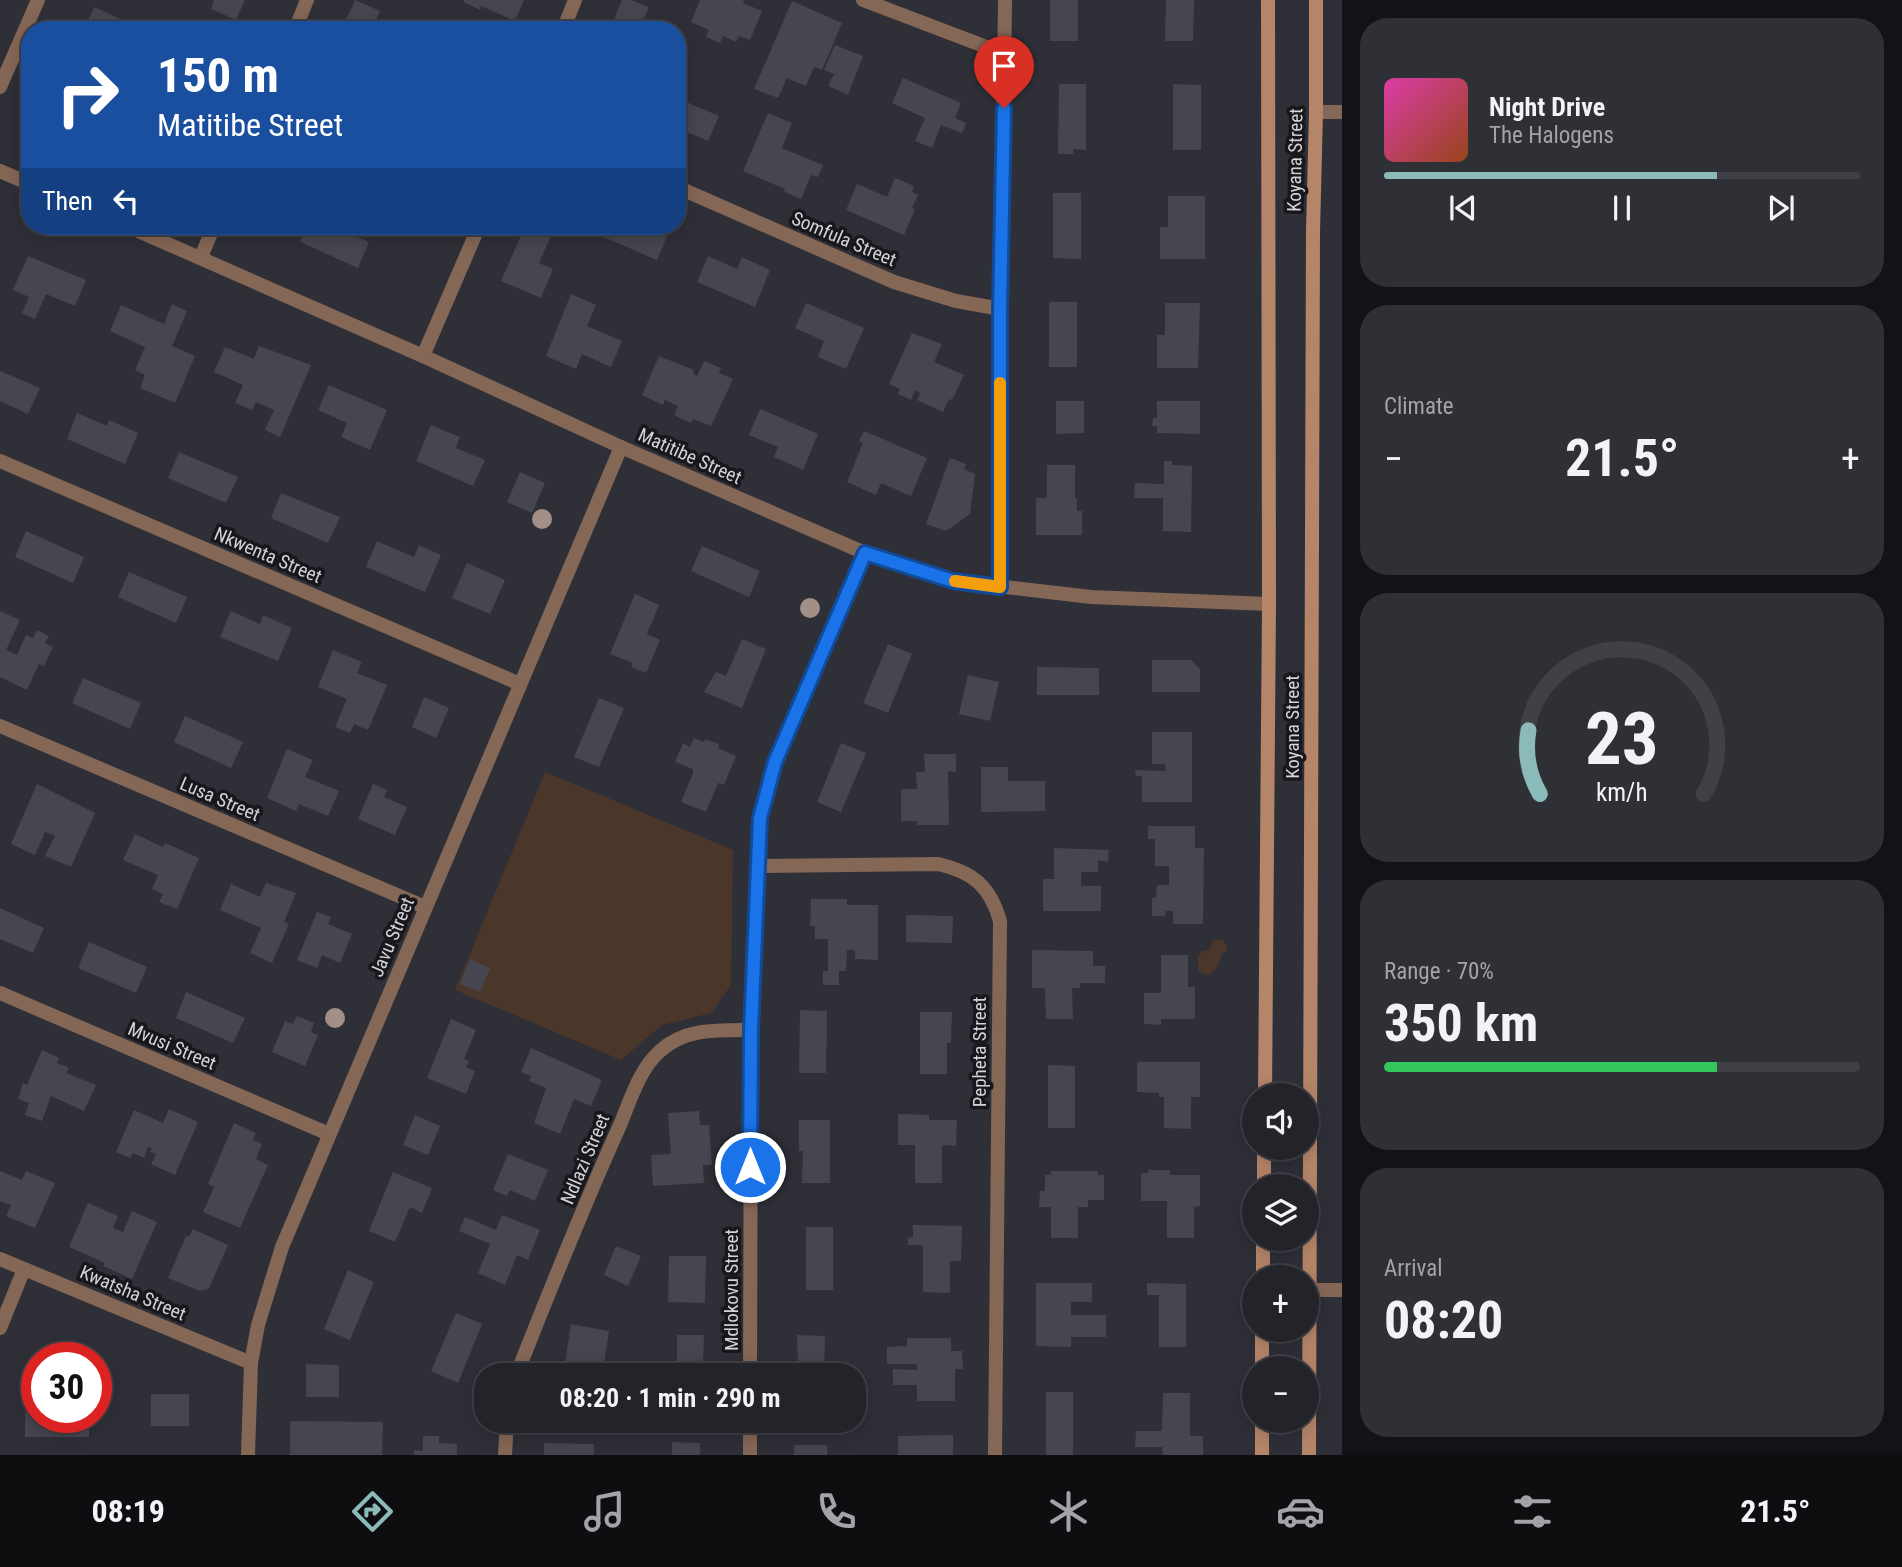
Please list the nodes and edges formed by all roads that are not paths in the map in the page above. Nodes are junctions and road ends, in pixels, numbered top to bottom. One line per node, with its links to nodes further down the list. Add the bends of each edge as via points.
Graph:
1 (38, 0): 8 (street)
2 (307, 0): 9 (street)
3 (575, 0): 10 (street)
4 (863, 0): 12 (street)
5 (1005, 0): 12 (street)
6 (1268, 0): 29 (main road, Koyana Street)
7 (1316, 0): 14 (main road, Koyana Street)
8 (29, 21)
9 (299, 21)
10 (567, 21)
11 (21, 39): 13 (street)
12 (1005, 54): 23 (street)
13 (0, 87)
14 (1316, 112): 15 (street); 39 (main road, Koyana Street)
15 (1342, 112)
16 (0, 171): 17 (street)
17 (21, 180)
18 (686, 191): 23 (street, Somfula Street, via 894,282)
19 (148, 235): 22 (street, Matitibe Street)
20 (210, 235): 22 (street)
21 (475, 235): 24 (street)
22 (201, 257): 24 (street, Matitibe Street)
23 (1000, 309): 28 (street)
24 (423, 356): 25 (street, Matitibe Street)
25 (621, 447): 27 (street, Matitibe Street); 30 (street, Javu Street)
26 (0, 461): 30 (street, Nkwenta Street)
27 (865, 553): 28 (street, Matitibe Street, via 953,581); 32 (street, Mdlokovu Street, via 775,762 760,818)
28 (1000, 587): 29 (street, Matitibe Street, via 1091,597)
29 (1269, 604): 36 (main road, Koyana Street)
30 (520, 684): 33 (street, Javu Street)
31 (0, 726): 33 (street, Lusa Street)
32 (757, 866): 35 (street, Mdlokovu Street); 54 (street, Pepheta Street, via 938,864 970,875 995,904 1000,921)
33 (425, 907): 37 (street, Javu Street)
34 (0, 993): 37 (street, Mvusi Street)
35 (751, 1030): 46 (street, Ndlazi Street, via 690,1034 653,1058 610,1147); 47 (street, Mdlokovu Street)
36 (1265, 1083)
37 (329, 1134): 45 (street, Javu Street, via 282,1247)
38 (0, 1259): 40 (street, Kwatsha Street)
39 (1308, 1265)
40 (24, 1269): 43 (street); 45 (street, Kwatsha Street)
41 (1319, 1290): 42 (street)
42 (1342, 1290)
43 (0, 1328)
44 (1308, 1342): 56 (main road, Koyana Street)
45 (251, 1363): 51 (street, Javu Street)
46 (521, 1363)
47 (750, 1363)
48 (506, 1433): 52 (street)
49 (750, 1433): 53 (street)
50 (1262, 1433): 55 (main road)
51 (248, 1455)
52 (505, 1455)
53 (750, 1455)
54 (995, 1455)
55 (1262, 1455)
56 (1309, 1455)

